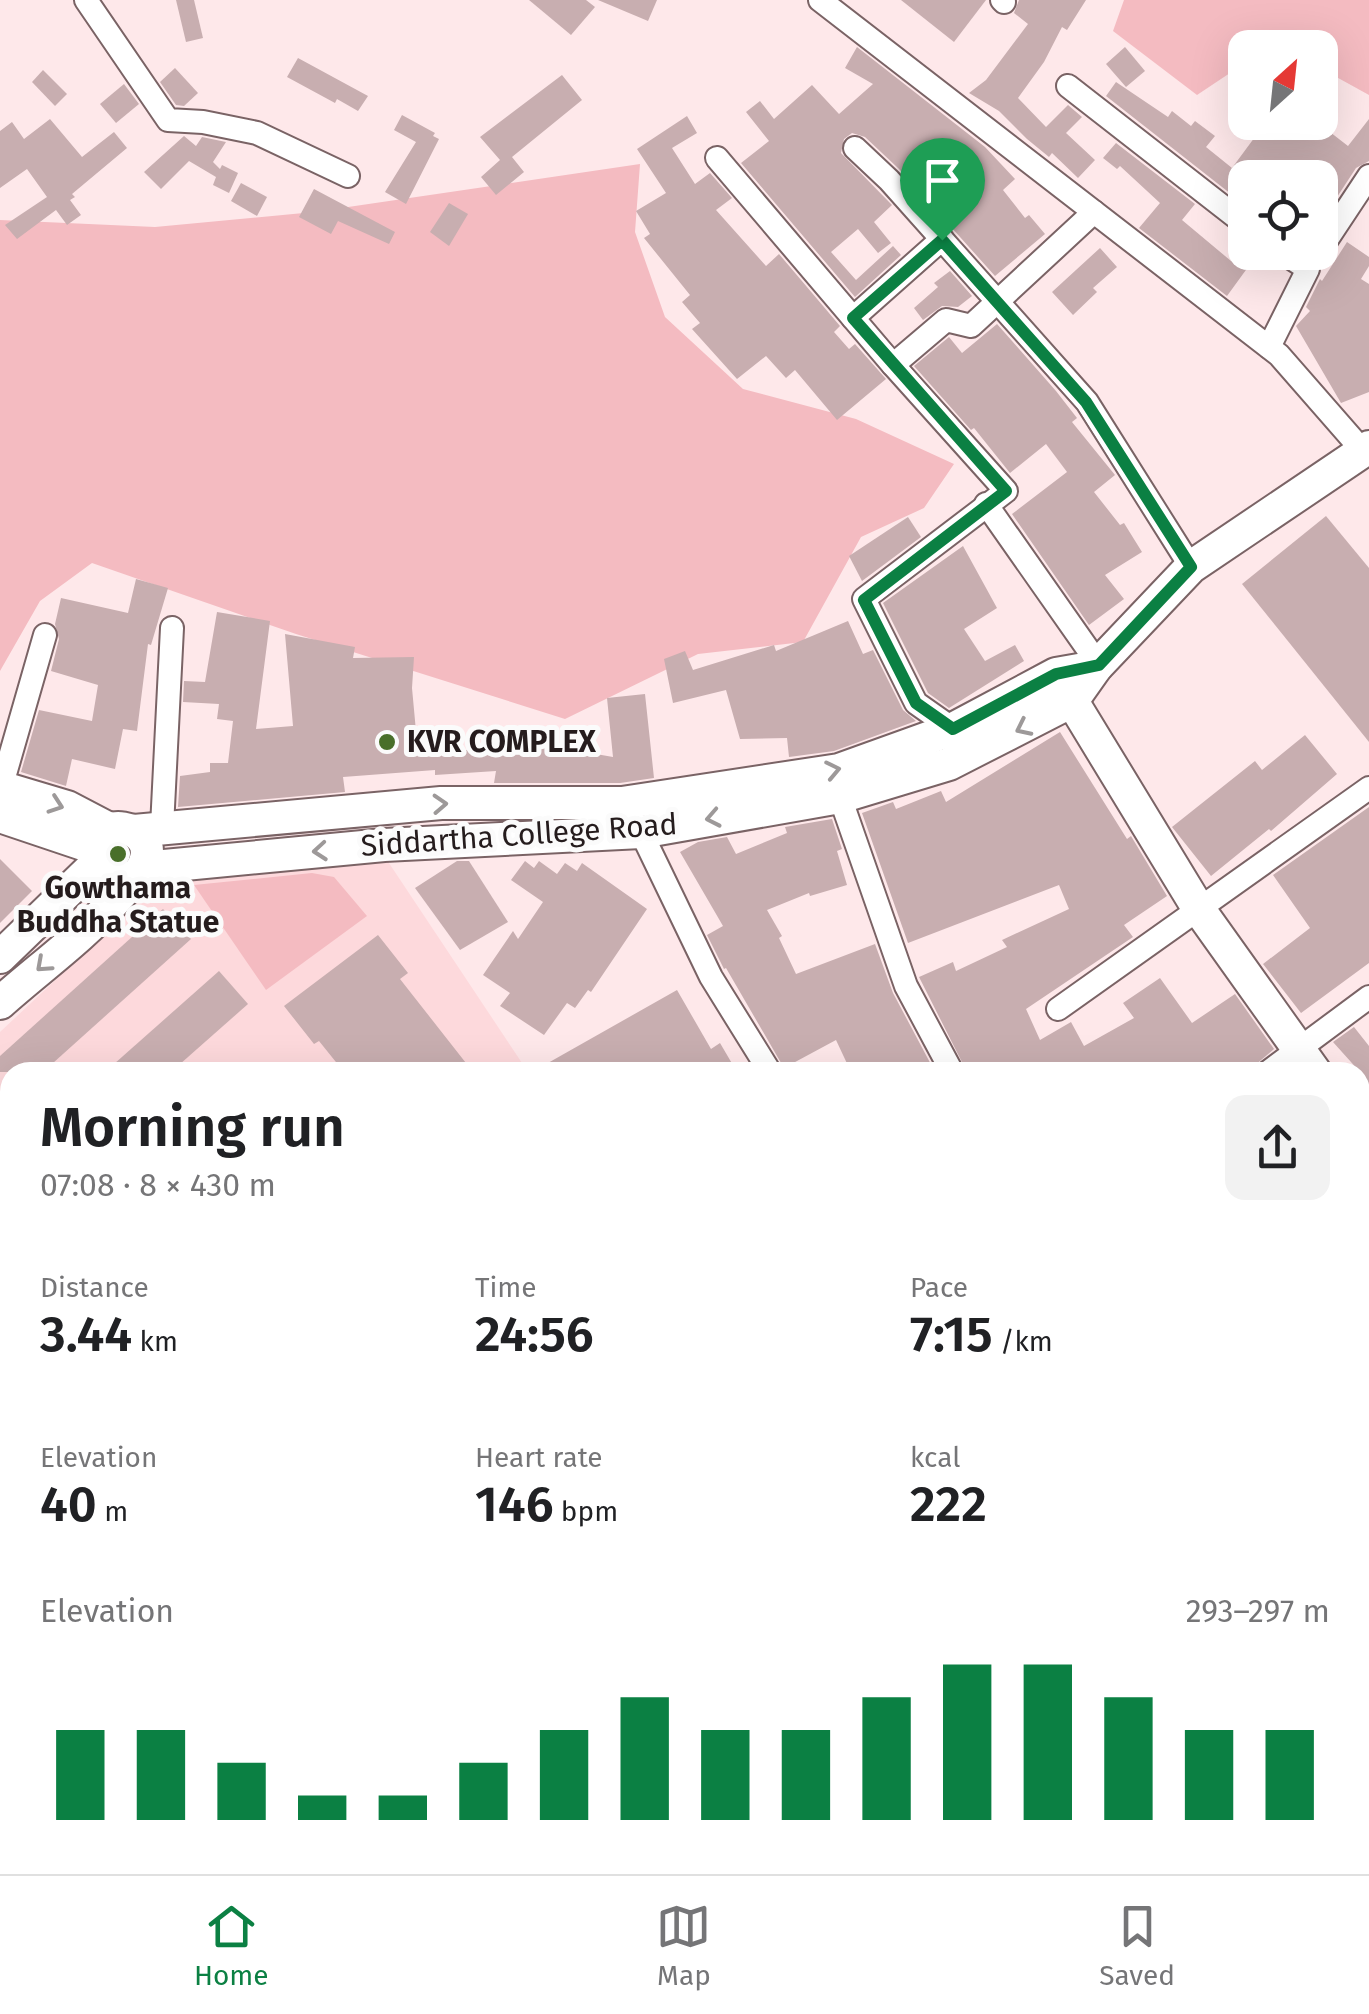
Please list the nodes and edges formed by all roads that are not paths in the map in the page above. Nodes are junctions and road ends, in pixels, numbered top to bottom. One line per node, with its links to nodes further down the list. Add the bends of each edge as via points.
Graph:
1 (86, 0): 6 (street, via 168,120 257,133)
2 (820, 0): 9 (street)
3 (1068, 86): 8 (street)
4 (854, 148): 11 (street)
5 (718, 158): 14 (street)
6 (348, 176)
7 (1369, 176): 10 (street)
8 (1228, 211)
9 (1094, 212): 13 (street); 15 (street)
10 (1338, 222)
11 (942, 240): 13 (street); 14 (street)
12 (1308, 270): 15 (street)
13 (998, 302): 16 (street, via 971,326 946,320); 19 (street, via 1086,402)
14 (853, 318): 16 (street)
15 (1269, 347): 17 (street)
16 (893, 366): 18 (street, via 1006,491)
17 (1367, 452): 19 (street, Siddartha College Road)
18 (986, 504): 22 (street); 24 (street, via 864,600 916,703)
19 (1191, 567): 22 (street, Siddartha College Road)
20 (172, 628): 30 (street)
21 (45, 635): 25 (street)
22 (1097, 666): 23 (street, Siddartha College Road)
23 (1064, 688): 24 (street, Siddartha College Road); 27 (street, Siddartha College Road, one-way to 27, via 949,764); 32 (street)
24 (953, 729): 30 (street, Siddartha College Road, one-way to 24, via 441,803 622,803 839,770)
25 (0, 788): 30 (street, one-way to 30, via 67,807)
26 (1369, 788): 32 (street)
27 (840, 797): 29 (street, Siddartha College Road, one-way to 29); 39 (street, via 906,986)
28 (0, 816): 30 (street)
29 (641, 832): 31 (street, Siddartha College Road, one-way to 31, via 384,845); 38 (street, via 710,977)
30 (119, 840): 31 (street, via 141,836 147,852); 31 (street, via 112,878); 33 (street)
31 (138, 872): 35 (street, one-way to 35)
32 (1198, 908): 36 (street); 37 (street)
33 (0, 957)
34 (1369, 997): 37 (street)
35 (0, 1003)
36 (1058, 1010)
37 (1308, 1061)
38 (764, 1062)
39 (947, 1062)

